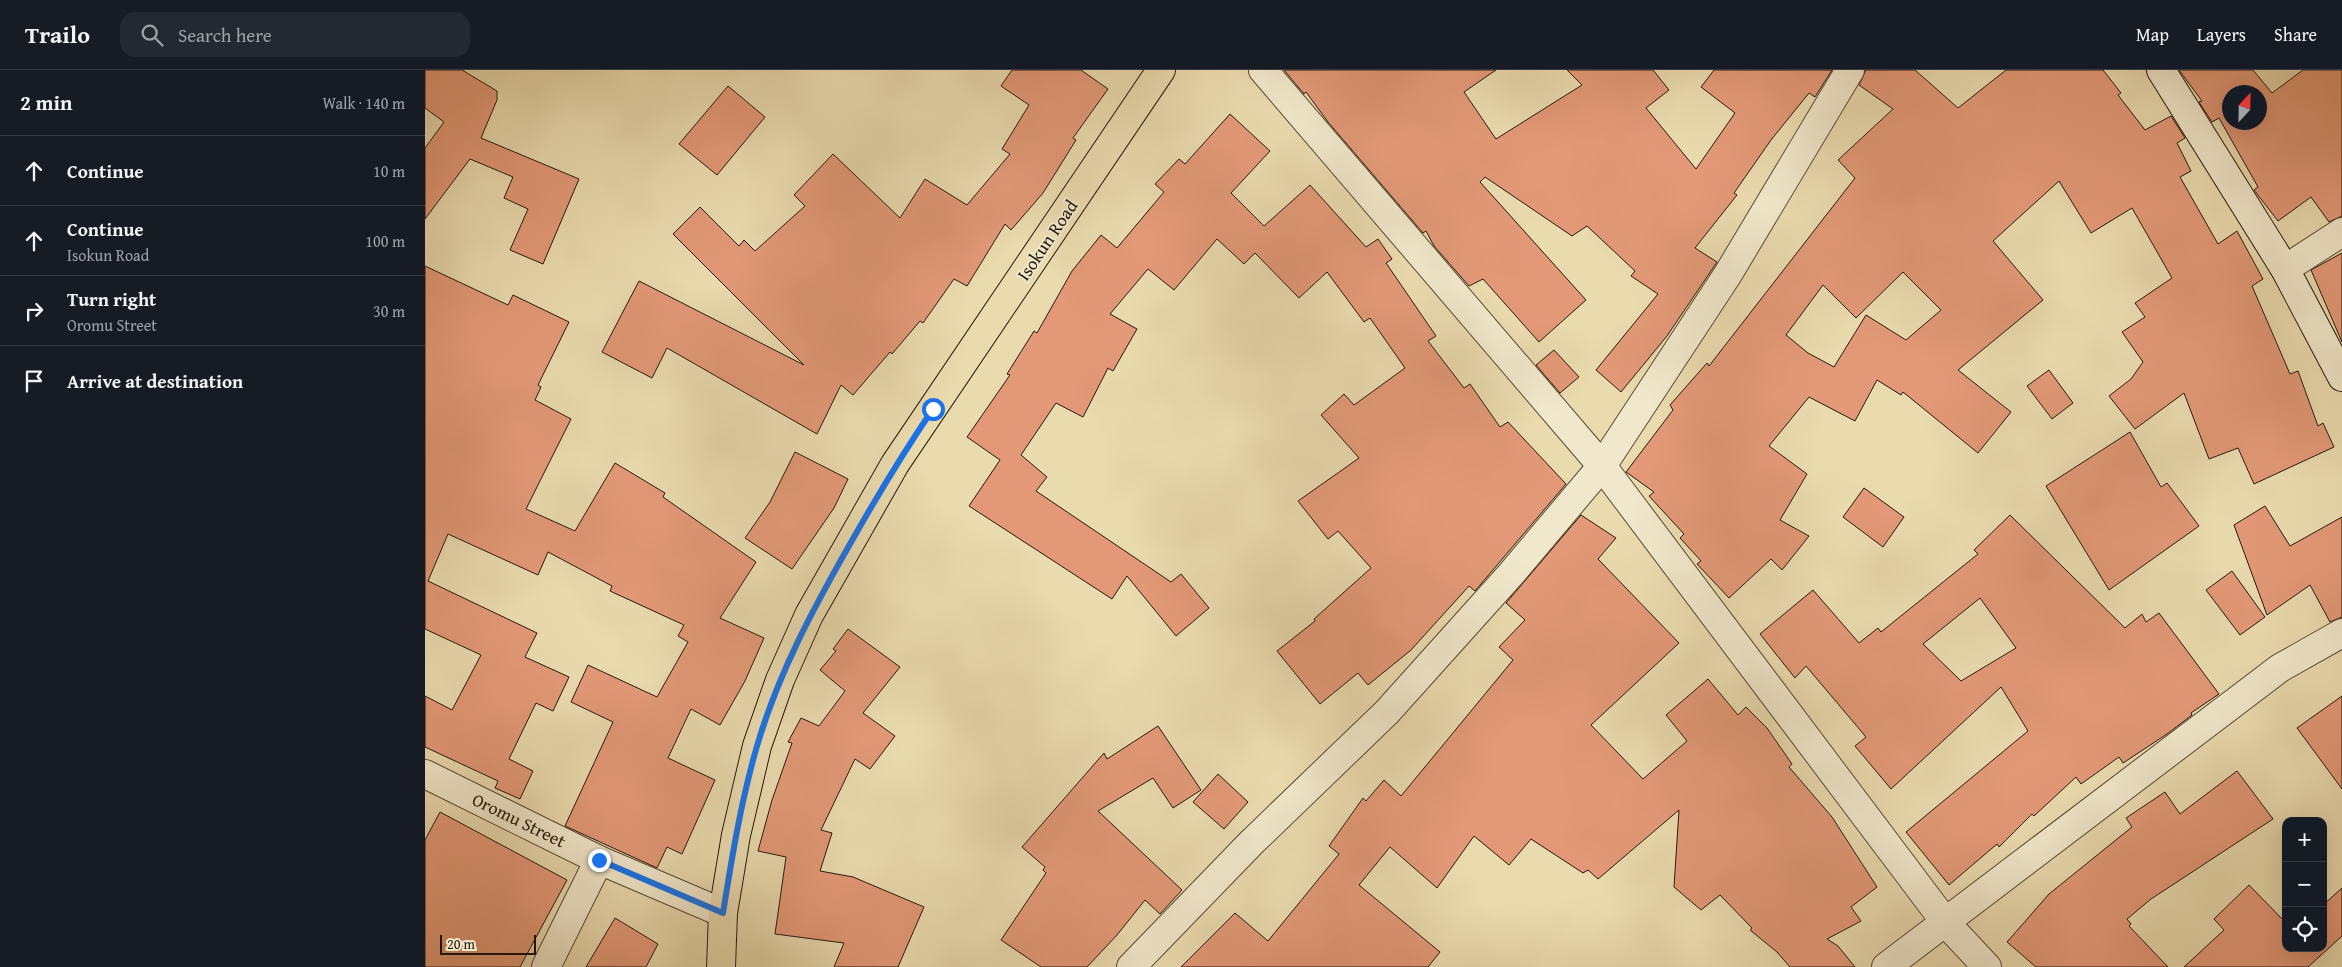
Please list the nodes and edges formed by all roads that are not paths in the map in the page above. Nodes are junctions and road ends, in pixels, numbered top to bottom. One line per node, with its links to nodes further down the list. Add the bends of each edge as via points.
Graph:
1 (1161, 70): 12 (main road, Isokun Road, via 895,464 809,615 780,680 757,746 736,834)
2 (1263, 70): 8 (street)
3 (1850, 70): 8 (street, via 1728,274)
4 (2161, 70): 6 (street)
5 (2342, 232): 6 (street)
6 (2285, 269): 7 (street)
7 (2342, 377)
8 (1601, 466): 13 (street); 16 (street, via 1511,574 1387,712 1251,843)
9 (2342, 633): 13 (street, via 2280,668)
10 (425, 774): 11 (street, Oromu Street)
11 (599, 860): 12 (street, Oromu Street); 14 (street)
12 (723, 913): 15 (main road)
13 (1946, 923): 17 (street); 18 (street)
14 (546, 967)
15 (721, 967)
16 (1131, 967)
17 (1885, 967)
18 (1987, 967)

